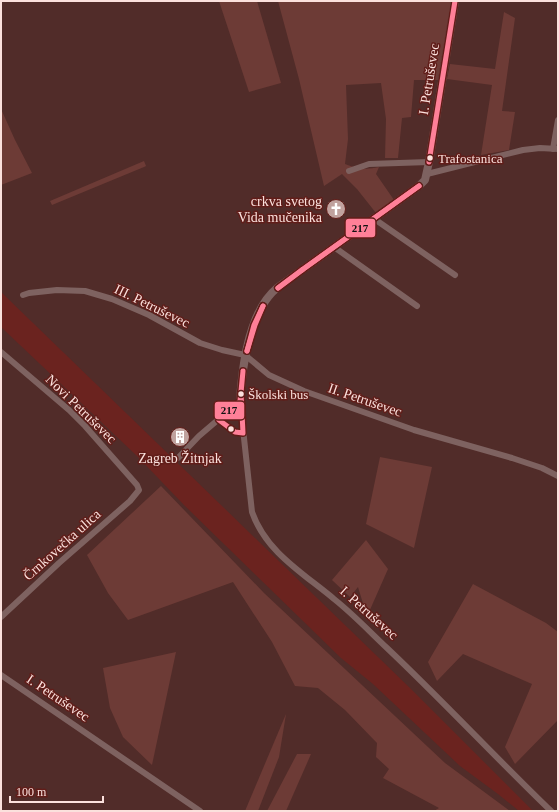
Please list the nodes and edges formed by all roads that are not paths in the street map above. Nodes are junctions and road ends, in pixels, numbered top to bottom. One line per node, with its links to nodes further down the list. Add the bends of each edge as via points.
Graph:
1 (455, 1): 4 (street, I. Petruševec)
2 (558, 120): 3 (street)
3 (556, 149): 6 (street, via 523,150)
4 (429, 162): 5 (street, via 369,164); 6 (street, I. Petruševec)
5 (349, 171)
6 (427, 174): 7 (street, I. Petruševec, via 419,186)
7 (372, 218): 8 (street, I. Petruševec); 9 (street)
8 (334, 247): 11 (street); 13 (street, I. Petruševec, via 269,296 256,319)
9 (455, 274)
10 (23, 295): 13 (street, III. Petruševec, via 57,290 85,291 149,315 200,343)
11 (417, 306)
12 (1, 352): 17 (street, Novi Petruševec, via 69,410)
13 (245, 355): 14 (street, I. Petruševec); 16 (street, II. Petruševec, via 269,374 304,391 414,430 542,468)
14 (240, 401): 15 (street); 21 (street, I. Petruševec, via 252,512 267,541 286,561 335,599 389,649)
15 (178, 458)
16 (558, 476)
17 (139, 490): 18 (street, Črnkovečka ulica)
18 (1, 617)
19 (1, 675): 20 (street, I. Petruševec)
20 (200, 811)
21 (551, 811)

